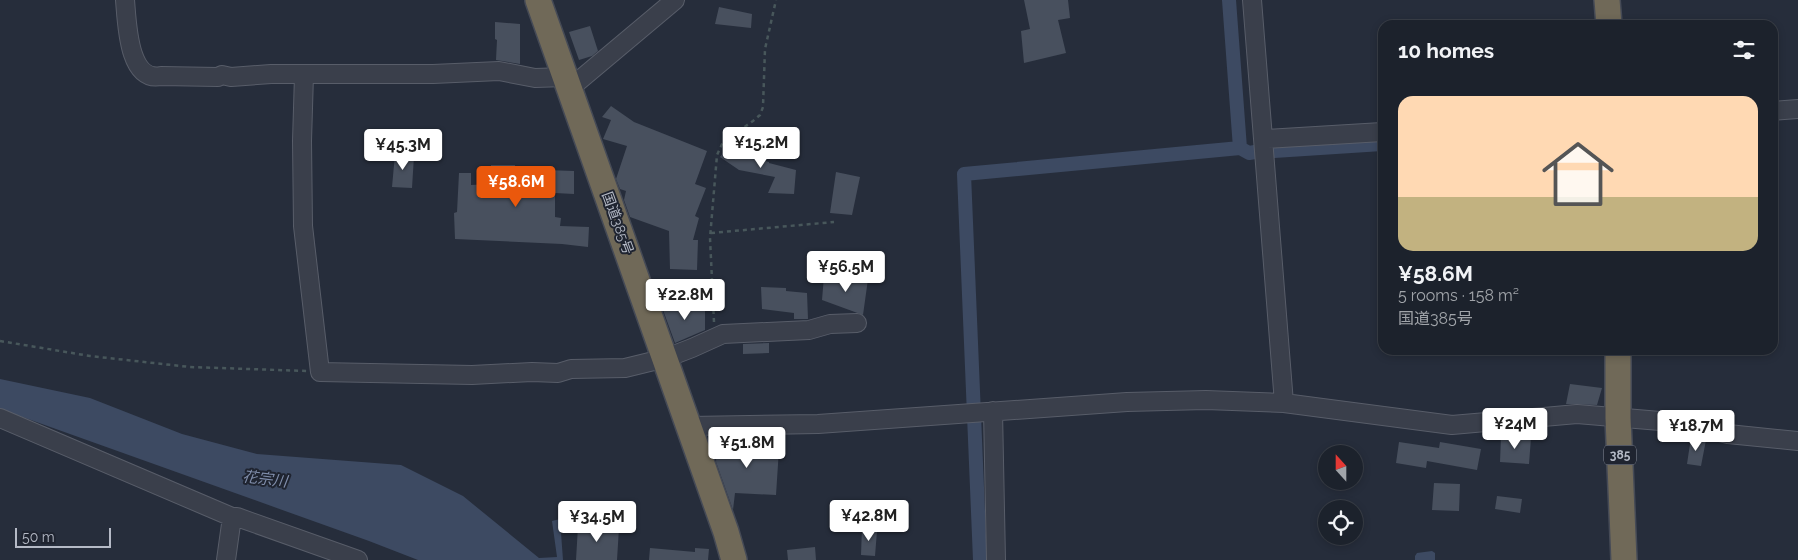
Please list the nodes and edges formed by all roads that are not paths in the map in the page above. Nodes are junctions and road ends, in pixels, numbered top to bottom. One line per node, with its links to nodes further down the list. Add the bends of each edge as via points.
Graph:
1 (125, 0): 7 (street, via 133,54 138,68 148,76)
2 (538, 0): 8 (highway, 国道385号)
3 (675, 0): 8 (street)
4 (1252, 0): 12 (street)
5 (1607, 0): 6 (highway)
6 (1609, 20)
7 (304, 75): 8 (street, via 498,71); 15 (street, via 303,226 320,372 558,373 571,369 625,368)
8 (567, 83): 15 (highway, 国道385号)
9 (1798, 109): 10 (street)
10 (1778, 111)
11 (1378, 132): 12 (street)
12 (1264, 139): 16 (street)
13 (857, 323): 15 (street, via 830,324 809,330 723,334)
14 (1618, 355): 19 (highway, 385)
15 (666, 358): 20 (highway, 国道385号)
16 (1284, 403): 17 (street, via 1206,400 1127,402); 19 (street, via 1452,425 1577,414)
17 (983, 412): 20 (street, via 818,424); 26 (street)
18 (0, 418): 22 (street)
19 (1618, 418): 21 (street, via 1684,423 1728,434); 27 (highway, 385)
20 (690, 426): 25 (highway, 国道385号)
21 (1798, 441)
22 (232, 517): 23 (street); 24 (street)
23 (226, 560)
24 (358, 560)
25 (734, 560)
26 (996, 560)
27 (1624, 560)

